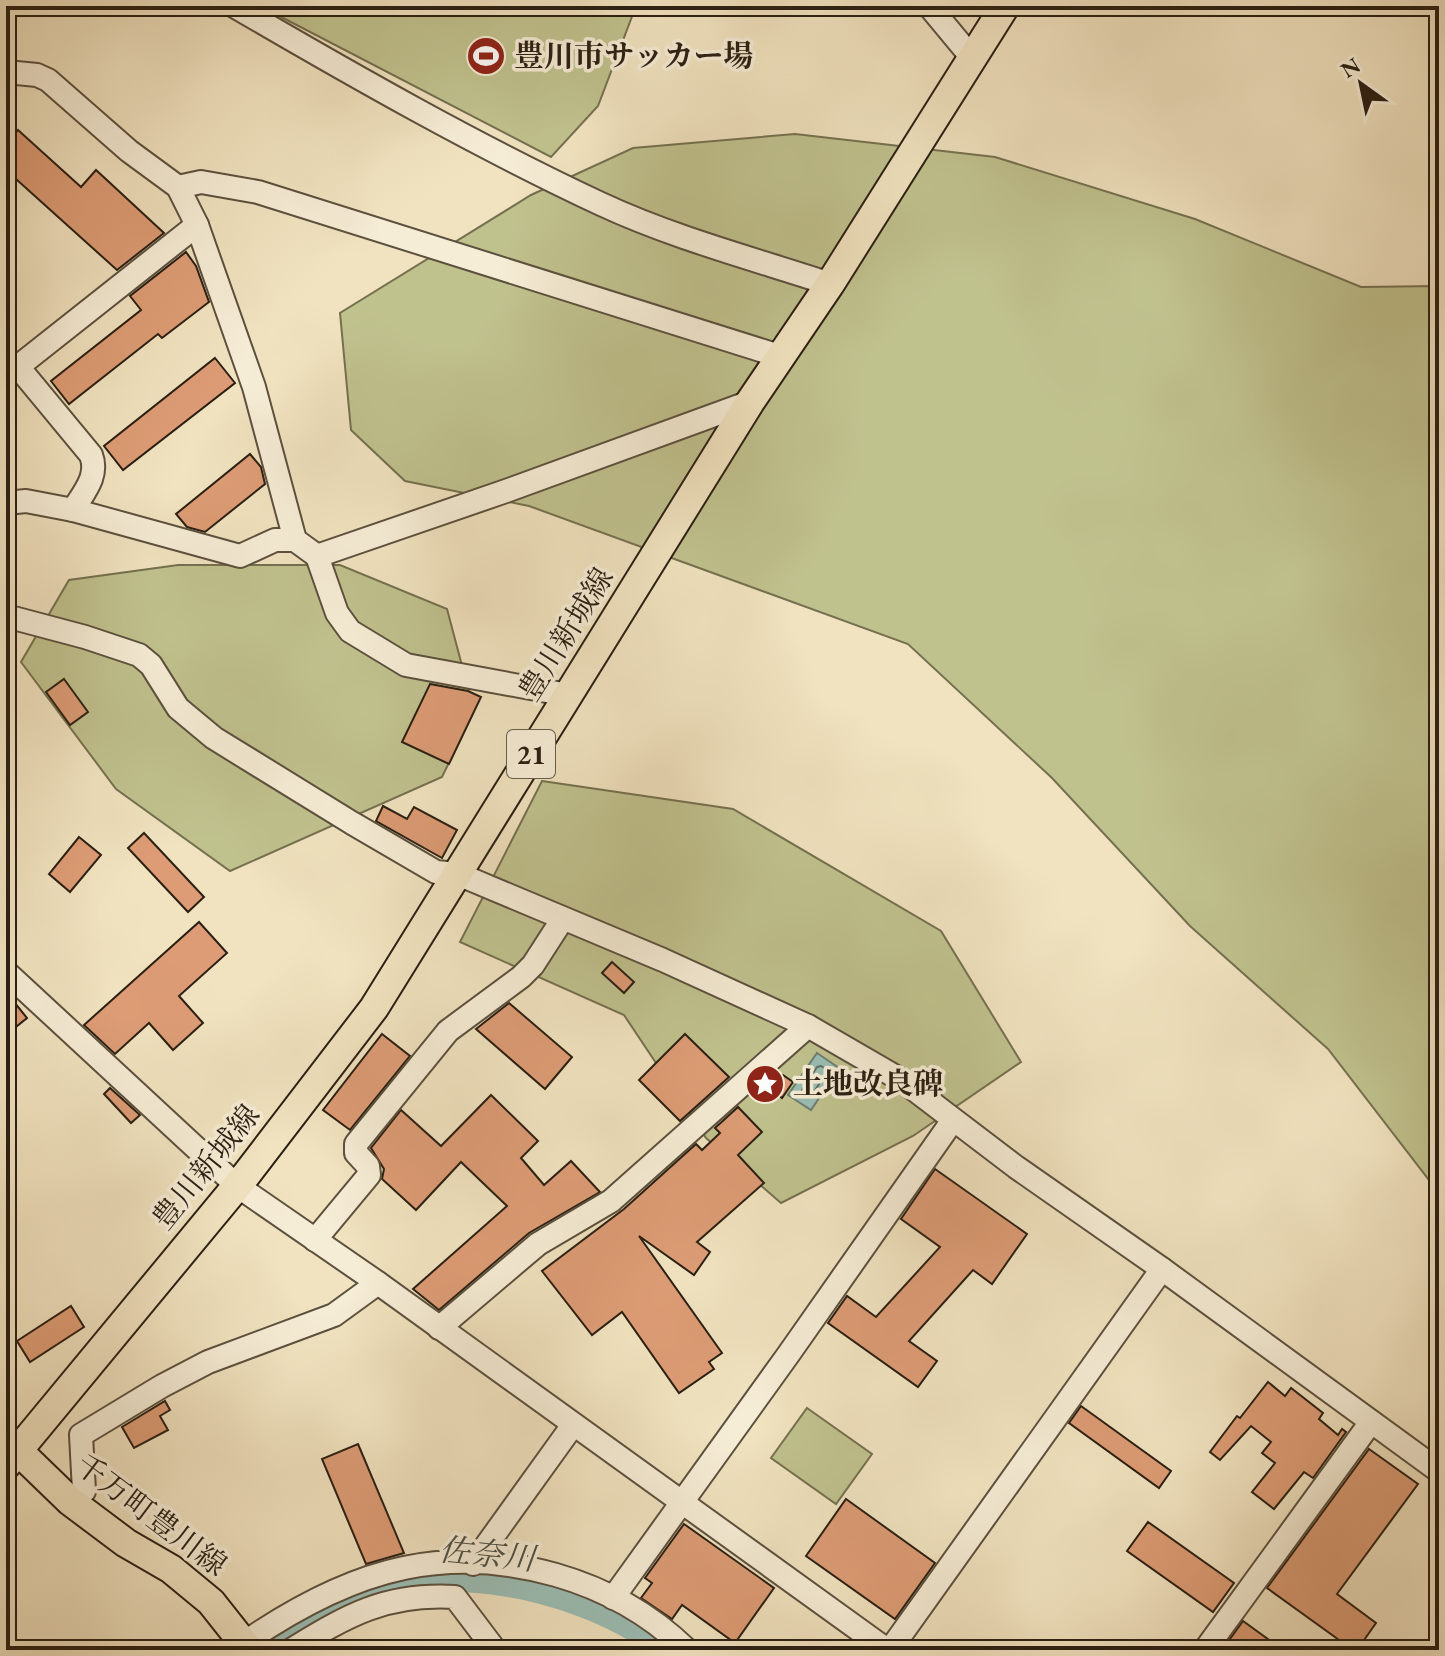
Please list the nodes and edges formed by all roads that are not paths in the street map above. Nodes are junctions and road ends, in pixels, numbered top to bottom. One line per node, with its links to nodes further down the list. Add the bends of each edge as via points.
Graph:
1 (234, 6): 8 (street, via 399,102 603,206)
2 (929, 6): 4 (street)
3 (1005, 6): 4 (main road, 豊川新城線 / 21)
4 (973, 59): 8 (main road, 豊川新城線 / 21)
5 (6, 72): 6 (street, via 48,80)
6 (178, 187): 7 (street); 9 (street, via 201,182 258,192)
7 (197, 225): 10 (street); 14 (street, via 254,387)
8 (830, 284): 9 (main road, 豊川新城線 / 21)
9 (782, 353): 11 (main road, 豊川新城線 / 21)
10 (12, 372): 13 (street, via 91,455 93,476)
11 (750, 402): 15 (street); 17 (main road, 豊川新城線 / 21)
12 (6, 503): 13 (street, via 26,501)
13 (73, 510): 14 (street, via 240,556 275,540)
14 (295, 540): 15 (street)
15 (317, 556): 17 (street, via 337,613 350,631 406,665)
16 (6, 616): 18 (street, via 139,655 178,708 214,738 436,872)
17 (568, 695): 18 (main road, 豊川新城線 / 21)
18 (458, 874): 19 (street); 23 (main road, 豊川新城線 / 21, via 374,1008)
19 (562, 920): 21 (street); 24 (street, via 533,965 448,1031 356,1144 369,1175)
20 (6, 972): 23 (street)
21 (808, 1026): 22 (street, via 903,1081); 27 (street, via 611,1201 538,1244)
22 (953, 1120): 25 (street); 33 (street)
23 (236, 1185): 24 (street); 30 (main road, 豊川新城線 / 21)
24 (315, 1240): 26 (street)
25 (1162, 1269): 28 (street); 40 (street)
26 (378, 1283): 27 (street); 32 (street, via 334,1315 208,1362 81,1435 84,1491)
27 (439, 1328): 29 (street)
28 (1371, 1422): 31 (street); 41 (street)
29 (573, 1425): 33 (street); 34 (street)
30 (10, 1451): 32 (main road, 千万町豊川線)
31 (1439, 1471)
32 (70, 1501): 36 (main road, 千万町豊川線, via 171,1569 211,1602)
33 (682, 1503): 35 (street); 40 (street)
34 (473, 1564): 35 (street, via 548,1571); 36 (street, via 405,1568 366,1579 325,1595)
35 (613, 1598): 39 (street, via 646,1616)
36 (246, 1646)
37 (291, 1650): 38 (street, via 366,1608 424,1596 455,1597)
38 (495, 1650)
39 (687, 1650)
40 (888, 1650)
41 (1205, 1650)

